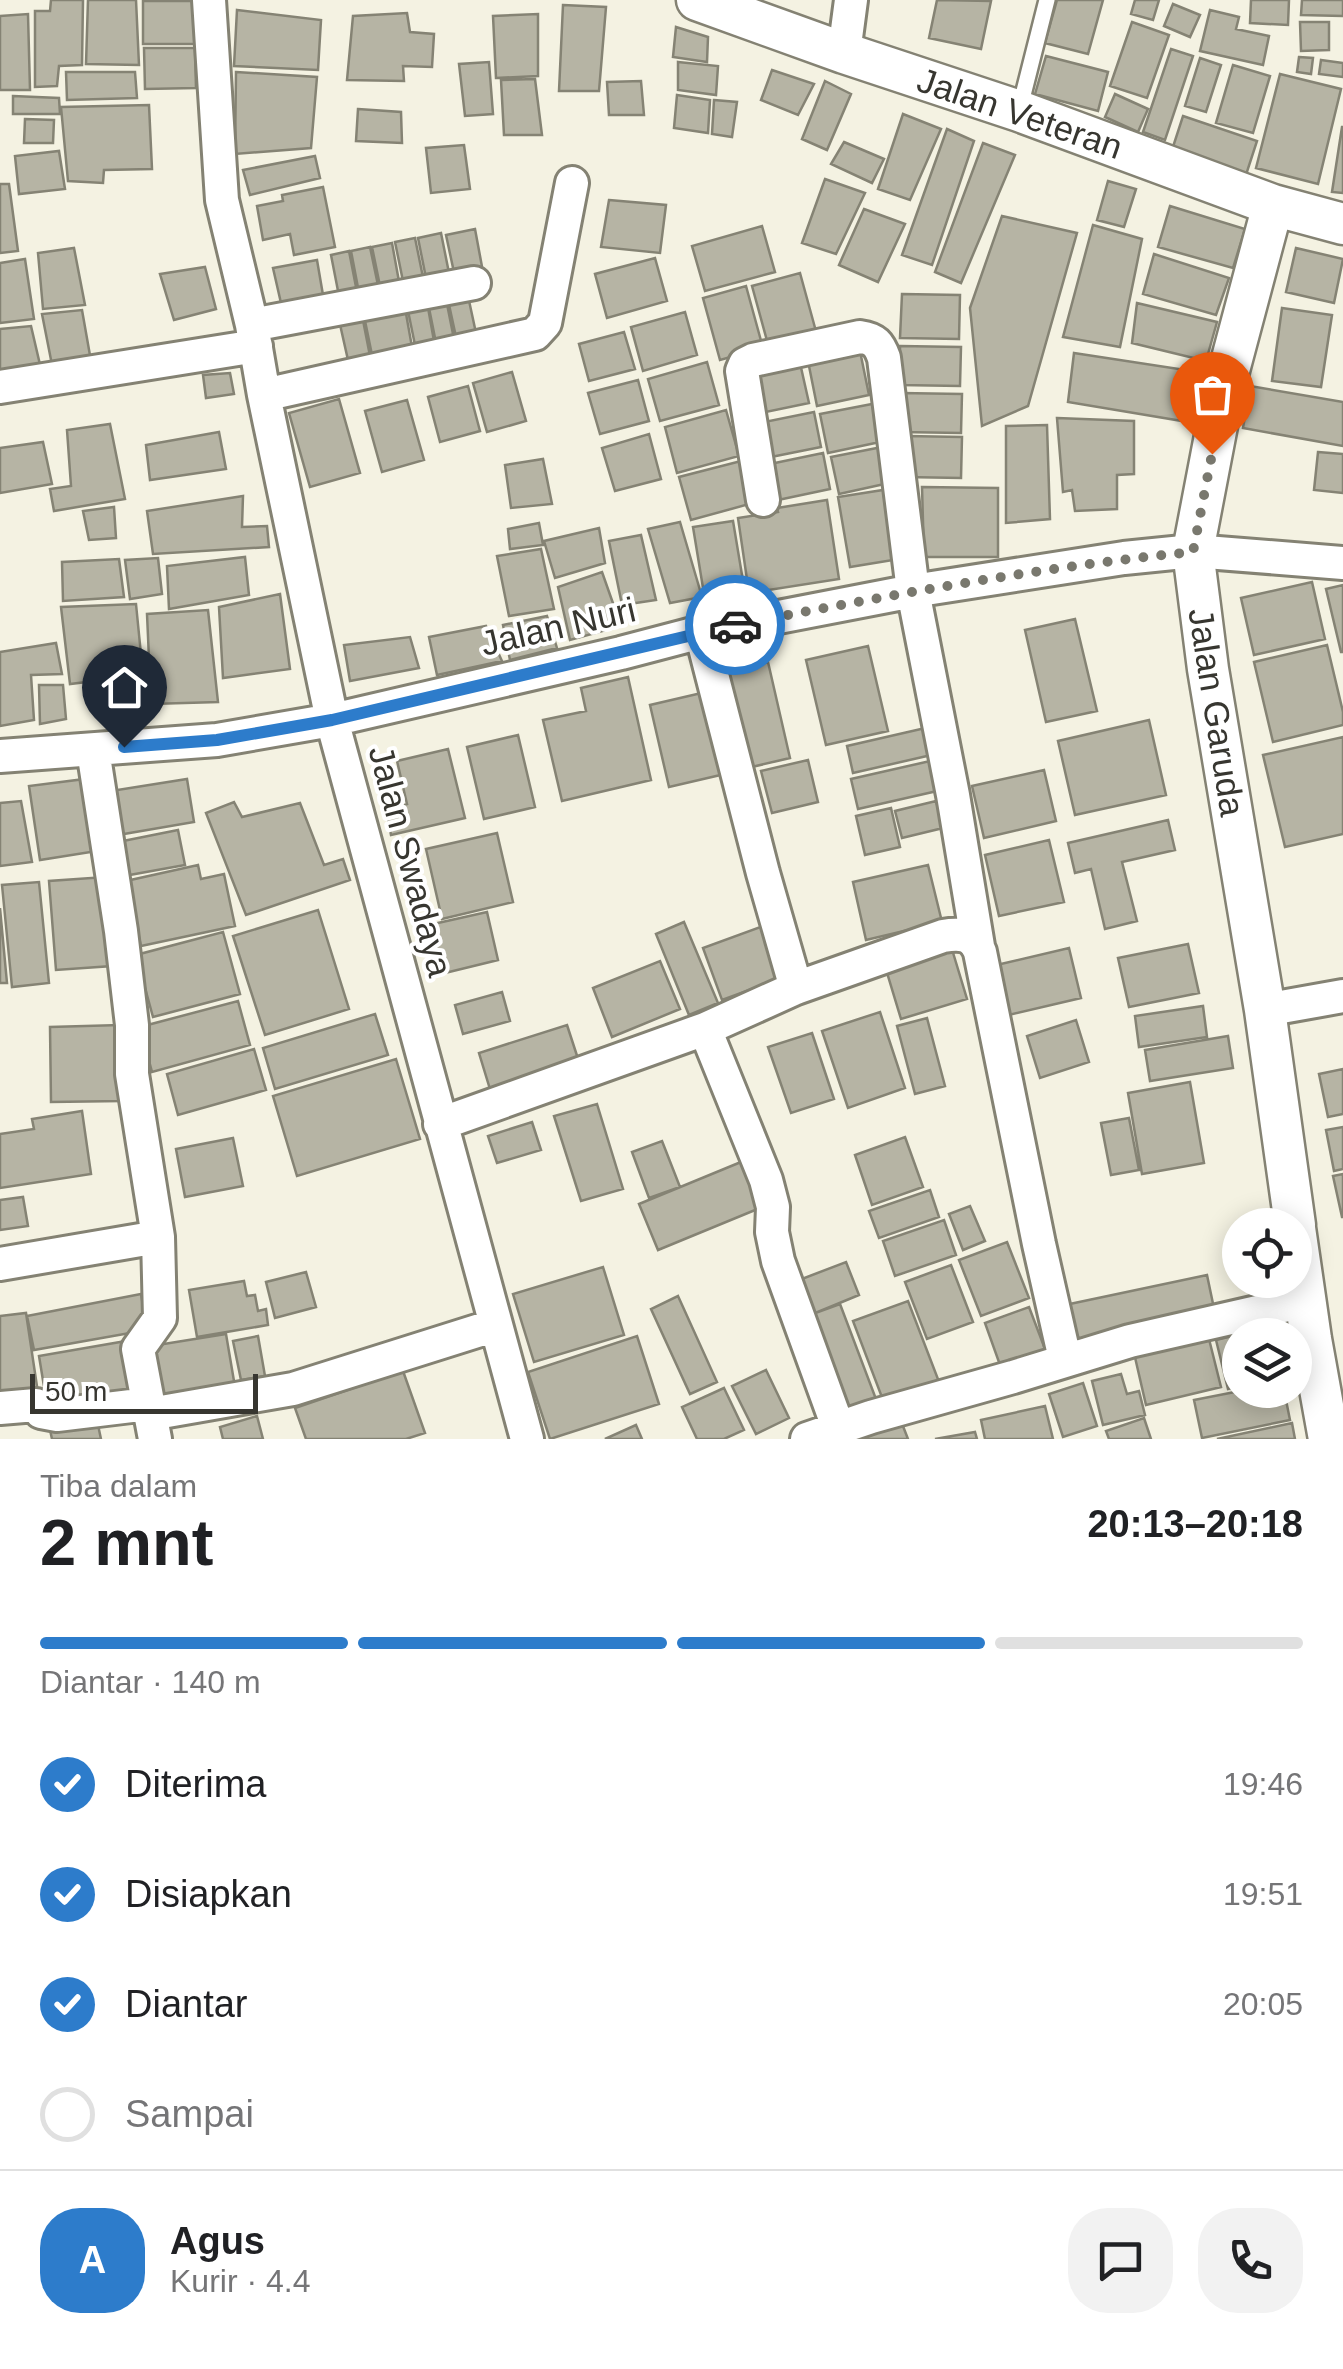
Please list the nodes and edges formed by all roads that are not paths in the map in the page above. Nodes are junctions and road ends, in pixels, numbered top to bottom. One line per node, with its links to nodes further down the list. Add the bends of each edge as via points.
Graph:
1 (210, 0): 11 (street, Jalan Swadaya, via 222,200)
2 (697, 0): 5 (street, Jalan Veteran)
3 (850, 0): 5 (street)
4 (1047, 0): 6 (lane)
5 (844, 52): 6 (street, Jalan Veteran)
6 (1019, 110): 8 (street, Jalan Veteran)
7 (572, 182): 13 (street, via 545,323 535,334)
8 (1272, 205): 9 (street, Jalan Veteran); 15 (street, Jalan Garuda, via 1224,389)
9 (1343, 224)
10 (474, 283): 11 (street)
11 (254, 335): 12 (street); 13 (street, Jalan Swadaya)
12 (0, 387)
13 (264, 395): 19 (street, Jalan Swadaya)
14 (763, 500): 17 (street, via 745,364 860,337 878,342)
15 (1193, 552): 16 (street, Jalan Nuri); 17 (street, Jalan Nuri); 25 (street, Jalan Garuda)
16 (1343, 563)
17 (913, 591): 18 (street, Jalan Nuri); 22 (street)
18 (700, 632): 19 (street, Jalan Nuri); 23 (street)
19 (332, 720): 20 (street, Jalan Nuri, via 217,740); 27 (street, Jalan Swadaya)
20 (93, 750): 21 (street, Jalan Nuri); 29 (street)
21 (0, 756)
22 (978, 946): 23 (street, via 967,935 943,936); 34 (street)
23 (796, 988): 26 (street)
24 (1343, 996): 25 (street)
25 (1265, 1010): 28 (street, Jalan Garuda)
26 (704, 1029): 27 (street); 37 (street, via 766,1180 778,1261)
27 (440, 1124): 33 (street, Jalan Swadaya)
28 (1292, 1208)
29 (158, 1237): 30 (street); 36 (street, via 160,1318 138,1350)
30 (0, 1264)
31 (1305, 1298): 32 (street, Jalan Garuda)
32 (1305, 1301): 34 (street); 39 (street, Jalan Garuda)
33 (496, 1325): 36 (street, via 293,1389); 38 (street, Jalan Swadaya)
34 (1065, 1360): 37 (street)
35 (0, 1408): 36 (street, via 36,1405 58,1415)
36 (151, 1419)
37 (823, 1433)
38 (527, 1439)
39 (1329, 1439)

